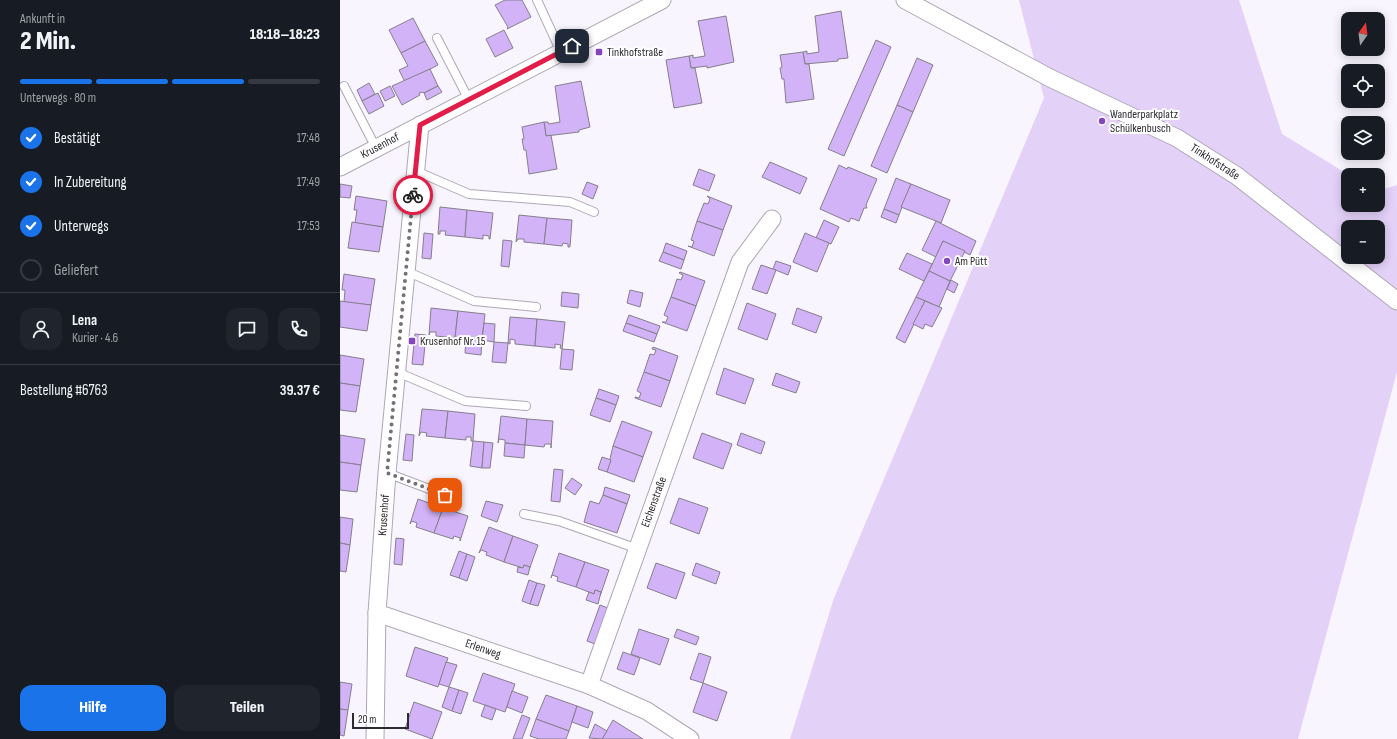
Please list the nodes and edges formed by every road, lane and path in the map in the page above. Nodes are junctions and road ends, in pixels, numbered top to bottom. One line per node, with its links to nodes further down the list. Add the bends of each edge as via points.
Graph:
1 (537, 0): 5 (lane)
2 (905, 0): 15 (street, Tinkhofstraße, via 1050,78 1177,138 1237,176)
3 (657, 1): 5 (street, Krusenhof)
4 (437, 38): 7 (lane)
5 (561, 52): 7 (street, Krusenhof)
6 (344, 86): 9 (lane)
7 (469, 100): 8 (street, Krusenhof)
8 (420, 125): 9 (street, Krusenhof); 11 (street, Krusenhof)
9 (376, 148): 10 (street, Krusenhof)
10 (340, 167)
11 (416, 171): 12 (lane, via 469,194 570,202); 14 (street, Krusenhof)
12 (594, 212)
13 (772, 219): 22 (street, Eichenstraße, via 740,262)
14 (406, 271): 16 (lane, via 474,301); 17 (street, Krusenhof)
15 (1397, 301)
16 (536, 308)
17 (397, 372): 18 (lane, via 465,401); 19 (street, Krusenhof)
18 (526, 406)
19 (387, 473): 20 (lane); 23 (street, Krusenhof)
20 (445, 495)
21 (524, 514): 22 (lane, via 558,521)
22 (638, 549): 24 (street, Eichenstraße)
23 (377, 613): 24 (street, Erlenweg); 25 (street, Krusenhof)
24 (589, 685): 26 (street, via 647,711)
25 (375, 739)
26 (690, 739)

